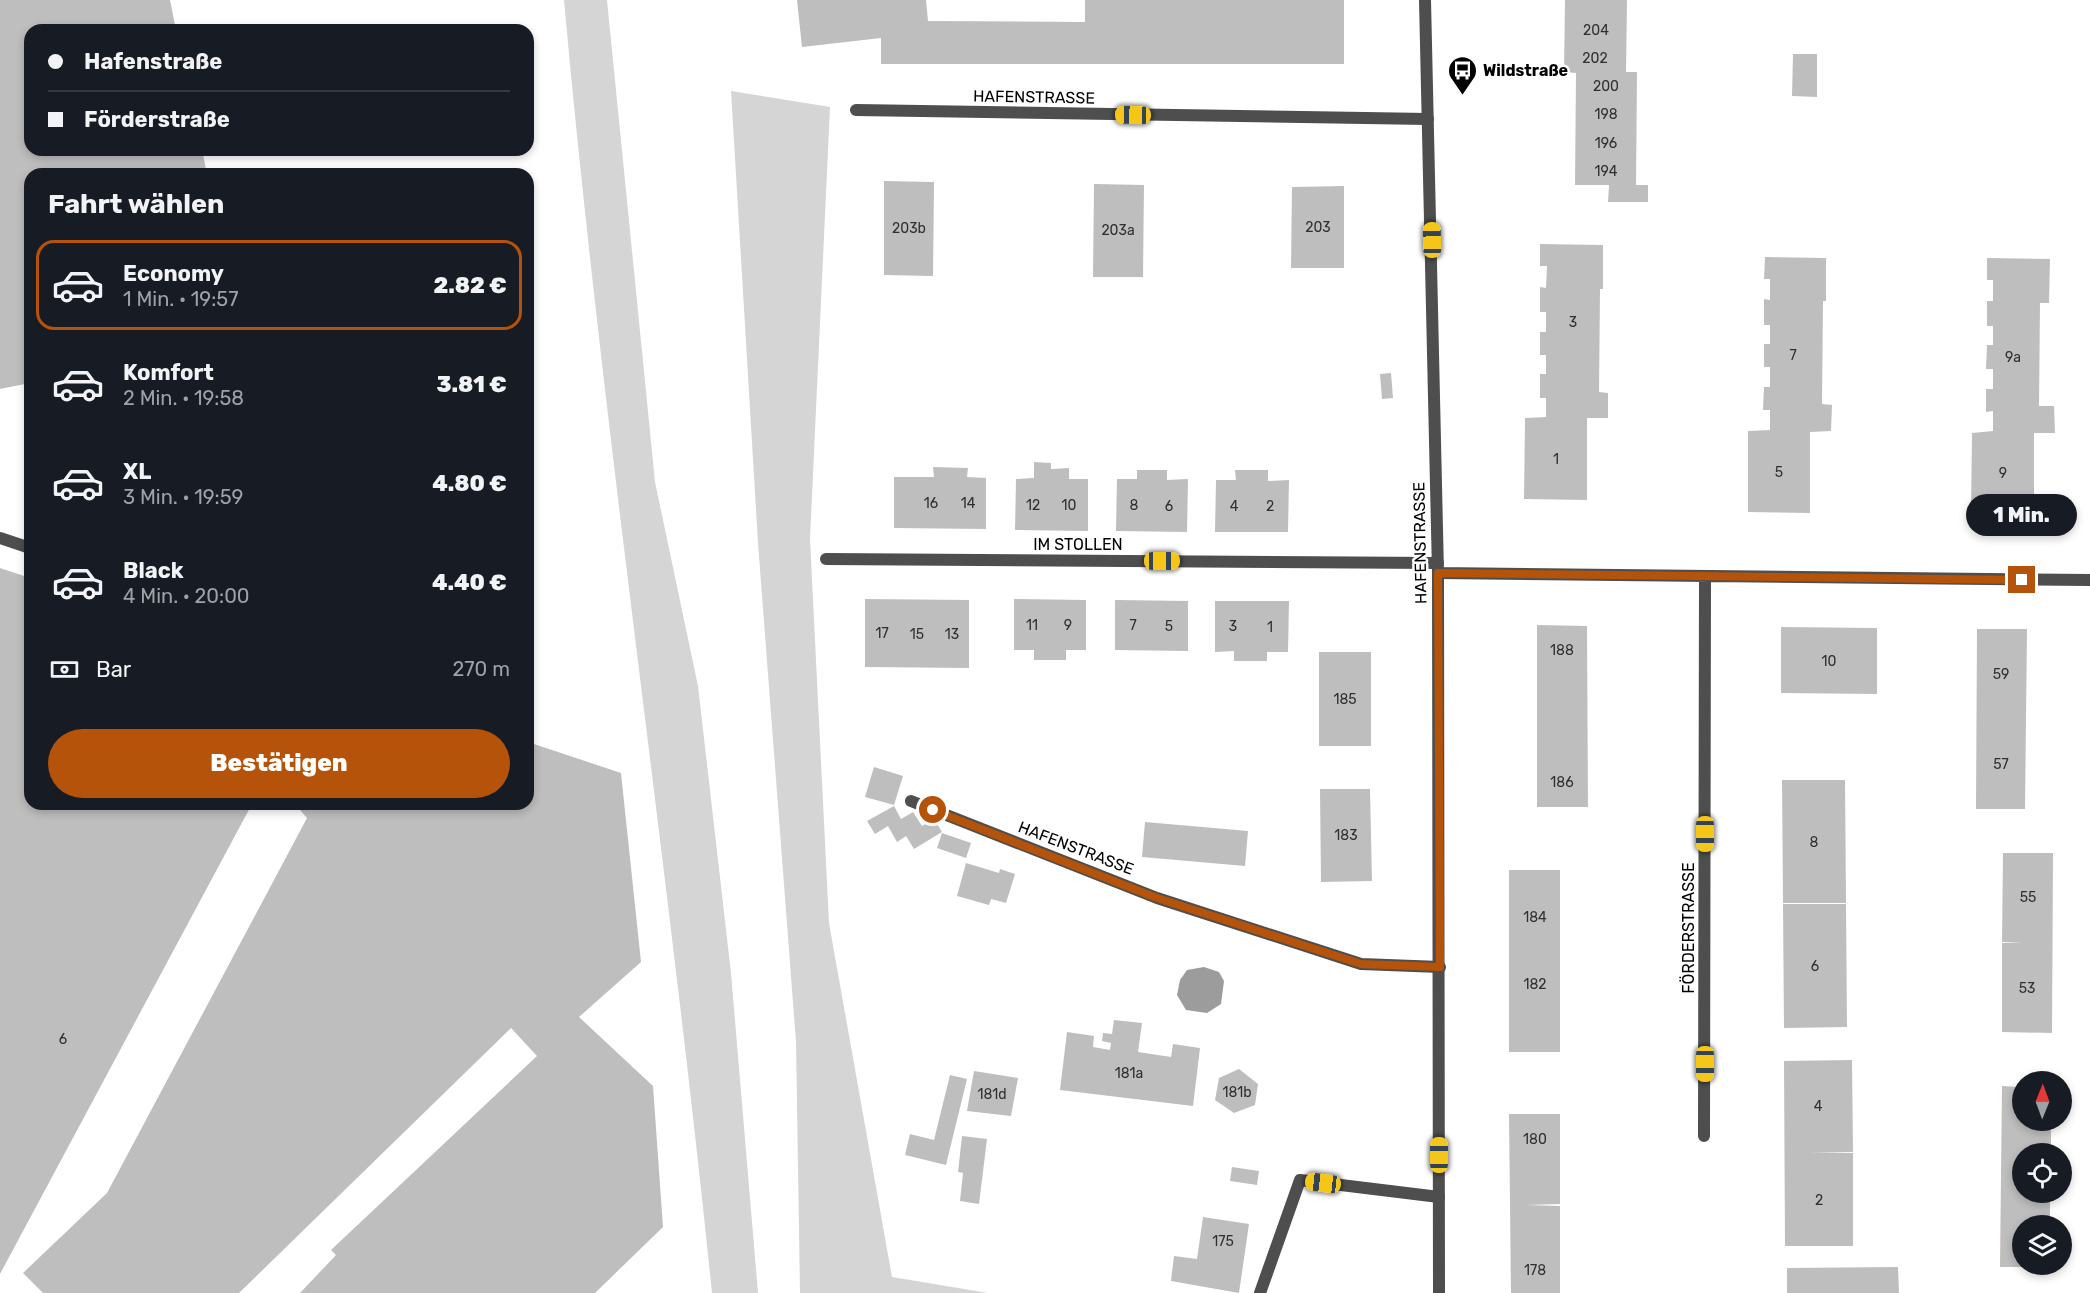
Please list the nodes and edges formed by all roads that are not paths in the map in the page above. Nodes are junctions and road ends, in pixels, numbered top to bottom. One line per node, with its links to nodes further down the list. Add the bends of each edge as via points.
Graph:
1 (1425, 0): 3 (street, HAFENSTRASSE)
2 (856, 110): 3 (street, HAFENSTRASSE)
3 (1428, 119): 7 (street, HAFENSTRASSE)
4 (0, 538): 5 (street)
5 (24, 546)
6 (826, 559): 7 (street, IM STOLLEN)
7 (1438, 568): 8 (street); 11 (street, HAFENSTRASSE)
8 (1705, 576): 9 (street); 12 (street, FÖRDERSTRASSE)
9 (2090, 580)
10 (911, 801): 11 (street, HAFENSTRASSE, via 1157,898 1361,964)
11 (1440, 967): 13 (street, HAFENSTRASSE)
12 (1704, 1136)
13 (1439, 1197): 14 (street, via 1300,1180); 15 (street, HAFENSTRASSE)
14 (1260, 1293)
15 (1439, 1293)

